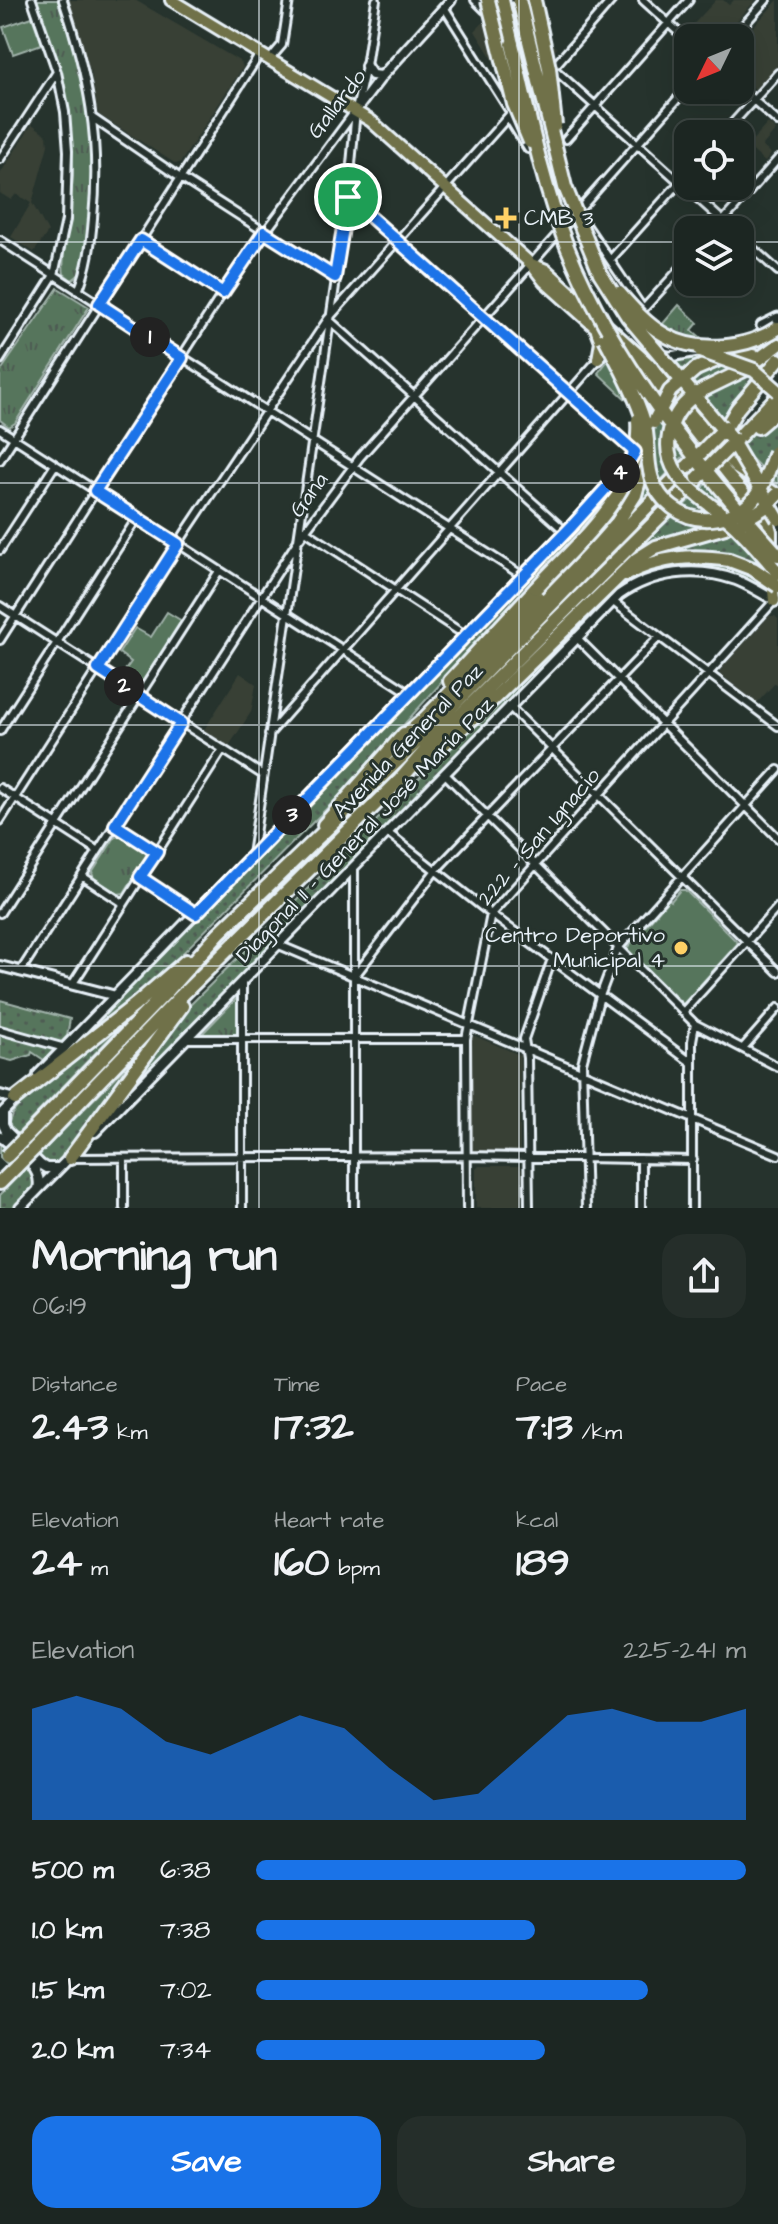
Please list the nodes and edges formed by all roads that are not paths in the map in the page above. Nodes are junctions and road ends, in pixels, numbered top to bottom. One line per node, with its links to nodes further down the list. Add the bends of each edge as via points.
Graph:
1 (32, 0): 21 (street)
2 (63, 0): 30 (street)
3 (171, 0): 19 (main road)
4 (289, 0): 19 (street, via 282,45)
5 (376, 0): 20 (street)
6 (475, 0): 15 (street)
7 (502, 0): 35 (highway, bridge)
8 (519, 0): 38 (highway, bridge)
9 (534, 0): 38 (highway, bridge, via 549,68)
10 (612, 0): 27 (street, via 553,68)
11 (643, 0): 16 (street)
12 (689, 0): 16 (street)
13 (766, 0): 17 (street)
14 (445, 2): 23 (street, Gallardo); 29 (street)
15 (487, 5): 35 (highway, bridge, via 514,104)
16 (669, 23): 18 (street); 27 (street)
17 (745, 24)
18 (674, 28)
19 (265, 56): 28 (main road); 39 (street)
20 (366, 66): 23 (street, via 372,75); 28 (street)
21 (57, 72): 36 (street); 58 (street, via 68,151 65,232)
22 (778, 73): 24 (street)
23 (382, 76): 28 (street, Gallardo)
24 (754, 100): 32 (street)
25 (674, 103): 34 (street, Gana)
26 (750, 104): 31 (street)
27 (595, 106): 33 (street); 34 (street)
28 (356, 110): 41 (main road); 43 (street); 48 (street, Gallardo)
29 (511, 114): 35 (street); 41 (street)
30 (94, 119): 39 (street); 61 (street, via 94,212)
31 (736, 120)
32 (778, 122)
33 (566, 139)
34 (637, 144): 40 (street); 45 (street, Gana)
35 (534, 153): 52 (highway, bridge)
36 (0, 159)
37 (778, 159): 47 (street)
38 (560, 168): 57 (highway, bridge)
39 (180, 178): 48 (street); 50 (street)
40 (674, 178)
41 (445, 188): 51 (street); 55 (main road)
42 (674, 189): 54 (street)
43 (348, 197): 51 (street); 60 (street)
44 (698, 200): 46 (street)
45 (578, 211): 54 (street); 55 (street, Gana)
46 (716, 216)
47 (728, 216)
48 (264, 232): 60 (street); 62 (street, Gallardo)
49 (0, 240): 58 (street)
50 (141, 240): 62 (street); 63 (street)
51 (398, 240): 66 (street); 68 (street)
52 (568, 249): 87 (highway, bridge); 97 (highway, bridge, via 628,362)
53 (754, 250): 56 (street)
54 (610, 260): 64 (street)
55 (531, 264): 66 (street, Gana); 72 (main road); 74 (main road, via 546,270)
56 (778, 271)
57 (600, 273): 73 (highway, bridge); 91 (highway, bridge, via 635,326)
58 (54, 275): 61 (street); 80 (street)
59 (674, 275): 64 (street)
60 (335, 277): 68 (street)
61 (78, 291): 63 (street)
62 (223, 293): 78 (street, Gallardo)
63 (99, 304): 78 (street); 92 (street)
64 (643, 309): 69 (street)
65 (778, 311): 70 (street)
66 (483, 317): 85 (street); 86 (street, Gana)
67 (778, 318): 70 (main road)
68 (328, 319): 86 (street); 89 (street); 93 (street)
69 (634, 319): 74 (street); 76 (street, via 666,346)
70 (762, 326): 76 (street, via 732,348)
71 (778, 328): 73 (highway, bridge, via 734,347)
72 (597, 329): 74 (main road); 79 (main road)
73 (668, 337): 84 (highway, bridge, via 742,364)
74 (616, 339): 79 (street); 82 (main road)
75 (778, 345): 113 (highway, bridge, via 686,402 674,419 668,443 683,483 738,528)
76 (697, 351): 82 (street, via 666,356)
77 (753, 356): 141 (highway, bridge, via 724,357 696,369 670,391 654,422 635,495 617,523)
78 (182, 358): 89 (street); 101 (street, Gallardo)
79 (598, 359): 85 (street)
80 (0, 360)
81 (778, 360): 91 (highway, via 747,396)
82 (648, 368): 95 (street); 102 (main road, via 736,468); 120 (main road, via 763,515 771,531)
83 (778, 374): 91 (highway, Avenida General Paz)
84 (778, 393): 91 (highway, Avenida General Paz)
85 (569, 394): 95 (street); 100 (street)
86 (414, 395): 99 (street, Gana); 100 (street)
87 (634, 397): 94 (highway, bridge, via 654,485 669,505 688,516 724,517 750,505 764,485); 141 (highway, bridge, via 638,444 631,474 600,519)
88 (778, 410): 91 (highway, via 756,429)
89 (265, 411): 93 (street); 109 (street)
90 (0, 429): 92 (street)
91 (731, 434): 97 (highway, Avenida General Paz, bridge); 104 (highway, bridge); 147 (highway, Avenida General Paz, bridge, via 698,478)
92 (14, 438): 96 (street); 98 (street)
93 (311, 440): 99 (street); 105 (street)
94 (776, 448)
95 (635, 452): 107 (street, Avenida General Paz)
96 (0, 460)
97 (693, 463): 111 (highway, bridge); 157 (highway, Avenida General Paz)
98 (55, 465): 101 (street); 110 (street)
99 (352, 466): 105 (street, Gana); 106 (street)
100 (499, 473): 106 (street); 107 (street)
101 (95, 491): 103 (street); 123 (street, Gallardo)
102 (778, 494): 115 (highway, bridge, via 755,514 656,547)
103 (137, 518): 109 (street); 128 (street)
104 (778, 519)
105 (302, 528): 108 (street); 117 (street)
106 (450, 529): 114 (street); 117 (street)
107 (566, 532): 114 (street, Avenida General Paz)
108 (297, 542): 118 (street, Gana); 122 (street)
109 (178, 544): 112 (street); 130 (street)
110 (0, 550)
111 (778, 555)
112 (219, 571): 118 (street); 134 (street)
113 (778, 573)
114 (523, 576): 124 (street, Avenida General Paz)
115 (610, 584): 116 (highway, bridge, via 662,560 696,556 729,560); 147 (highway, via 438,751)
116 (778, 586)
117 (396, 590): 124 (street); 129 (street)
118 (261, 598): 122 (street); 136 (street, Gana)
119 (612, 601): 120 (street, Diagonal 11 - General José María Paz, via 653,578 695,572 737,580); 125 (street, Diagonal 11 - General José María Paz); 126 (street)
120 (777, 601): 131 (street, 222 - San Ignacio)
121 (0, 606): 123 (street)
122 (286, 614): 129 (street); 140 (street)
123 (16, 616): 127 (street, Gallardo); 128 (street)
124 (465, 635): 133 (street, Avenida General Paz)
125 (576, 637): 132 (street); 135 (street, Diagonal 11 - General José María Paz)
126 (659, 637): 131 (street); 132 (street)
127 (0, 640)
128 (56, 643): 130 (street); 139 (street)
129 (343, 650): 133 (street); 140 (street)
130 (98, 669): 134 (street); 150 (street)
131 (708, 674): 137 (street, 222 - San Ignacio); 138 (street)
132 (618, 679): 137 (street); 142 (street)
133 (410, 693): 161 (street, Avenida General Paz)
134 (139, 696): 136 (street); 154 (street)
135 (509, 706): 142 (street); 145 (street, Diagonal 11 - General José María Paz)
136 (181, 723): 143 (street); 155 (street, Gana)
137 (663, 724): 149 (street, 222 - San Ignacio); 151 (street)
138 (778, 726)
139 (0, 731)
140 (268, 735): 146 (street)
141 (400, 740): 157 (highway)
142 (552, 748): 149 (street); 152 (street)
143 (223, 749): 146 (street); 160 (street)
144 (778, 770): 151 (street)
145 (445, 774): 152 (street); 156 (street, Diagonal 11 - General José María Paz)
146 (263, 775): 161 (street)
147 (400, 780): 177 (highway, Avenida General Paz)
148 (0, 788): 150 (street)
149 (599, 795): 162 (street, 222 - San Ignacio); 167 (street)
150 (15, 797): 153 (street); 154 (street)
151 (745, 806): 158 (street); 167 (street)
152 (487, 817): 162 (street); 164 (street)
153 (0, 821)
154 (57, 825): 159 (street); 170 (street)
155 (115, 825): 159 (street, Gana); 160 (street)
156 (388, 833): 163 (street, Diagonal 11 - General José María Paz); 164 (street)
157 (315, 838): 173 (highway, Avenida General Paz)
158 (778, 838)
159 (98, 851): 165 (street, Gana)
160 (157, 852): 166 (street)
161 (252, 856): 171 (street, Avenida General Paz)
162 (535, 865): 172 (street, 222 - San Ignacio); 176 (street)
163 (354, 867): 175 (street, Diagonal 11 - General José María Paz); 182 (street)
164 (436, 870): 172 (street); 182 (street)
165 (82, 876): 168 (street); 180 (street, Gana)
166 (140, 877): 168 (street); 171 (street)
167 (682, 877): 174 (street); 176 (street)
168 (123, 903): 184 (street)
169 (778, 907): 174 (street)
170 (0, 913)
171 (196, 914): 185 (street, Avenida General Paz)
172 (491, 914): 178 (street); 189 (street, 222 - San Ignacio)
173 (219, 933): 203 (highway); 207 (highway, Avenida General Paz)
174 (747, 941): 181 (street); 188 (street)
175 (279, 945): 182 (street); 183 (street, Diagonal 11 - General José María Paz)
176 (618, 948): 186 (street); 188 (street)
177 (228, 950): 207 (highway, Avenida General Paz); 213 (highway)
178 (552, 959): 186 (street); 197 (street)
179 (0, 966): 180 (street)
180 (20, 972): 184 (street)
181 (778, 972)
182 (354, 977): 189 (street); 195 (street)
183 (242, 983): 192 (street, Diagonal 11 - General José María Paz); 194 (street)
184 (72, 985): 185 (street)
185 (116, 996): 196 (street, Avenida General Paz)
186 (600, 996): 199 (street); 201 (street)
187 (778, 1008): 198 (street)
188 (683, 1012): 190 (street)
189 (468, 1023): 193 (street, 222 - San Ignacio); 197 (street)
190 (695, 1024): 198 (street); 199 (street)
191 (0, 1030): 196 (street)
192 (187, 1039): 194 (street); 213 (street, Diagonal 11 - General José María Paz)
193 (466, 1039): 195 (street); 209 (street, 222 - San Ignacio)
194 (241, 1040): 195 (street); 210 (street)
195 (354, 1040): 211 (street)
196 (65, 1048): 203 (street, Avenida General Paz)
197 (525, 1048): 201 (street); 212 (street)
198 (743, 1048): 200 (street)
199 (692, 1063): 205 (street)
200 (778, 1067)
201 (582, 1072): 205 (street); 215 (street)
202 (0, 1095): 203 (street)
203 (15, 1099): 204 (street, Avenida General Paz)
204 (2, 1114): 219 (street, via 3,1125 41,1165)
205 (693, 1119): 208 (street); 217 (street)
206 (0, 1136): 221 (street, via 36,1170)
207 (30, 1143): 218 (highway, Avenida General Paz, bridge)
208 (778, 1155)
209 (467, 1156): 211 (street); 212 (street); 226 (street, 222 - San Ignacio)
210 (241, 1157): 211 (street); 214 (street); 224 (street)
211 (355, 1157): 225 (street)
212 (528, 1157): 215 (street); 227 (street)
213 (70, 1158): 214 (street); 219 (street, Diagonal 11 - General José María Paz)
214 (124, 1159): 223 (street)
215 (586, 1159): 216 (street); 228 (street)
216 (641, 1159): 217 (street); 229 (street)
217 (693, 1160): 230 (street)
218 (8, 1162): 220 (highway, Avenida General Paz)
219 (60, 1168): 221 (street, Diagonal 11 - General José María Paz)
220 (0, 1183)
221 (38, 1190): 222 (street, Diagonal 11 - General José María Paz)
222 (20, 1208)
223 (124, 1208)
224 (242, 1208)
225 (354, 1208)
226 (467, 1208)
227 (529, 1208)
228 (586, 1208)
229 (641, 1208)
230 (692, 1208)

